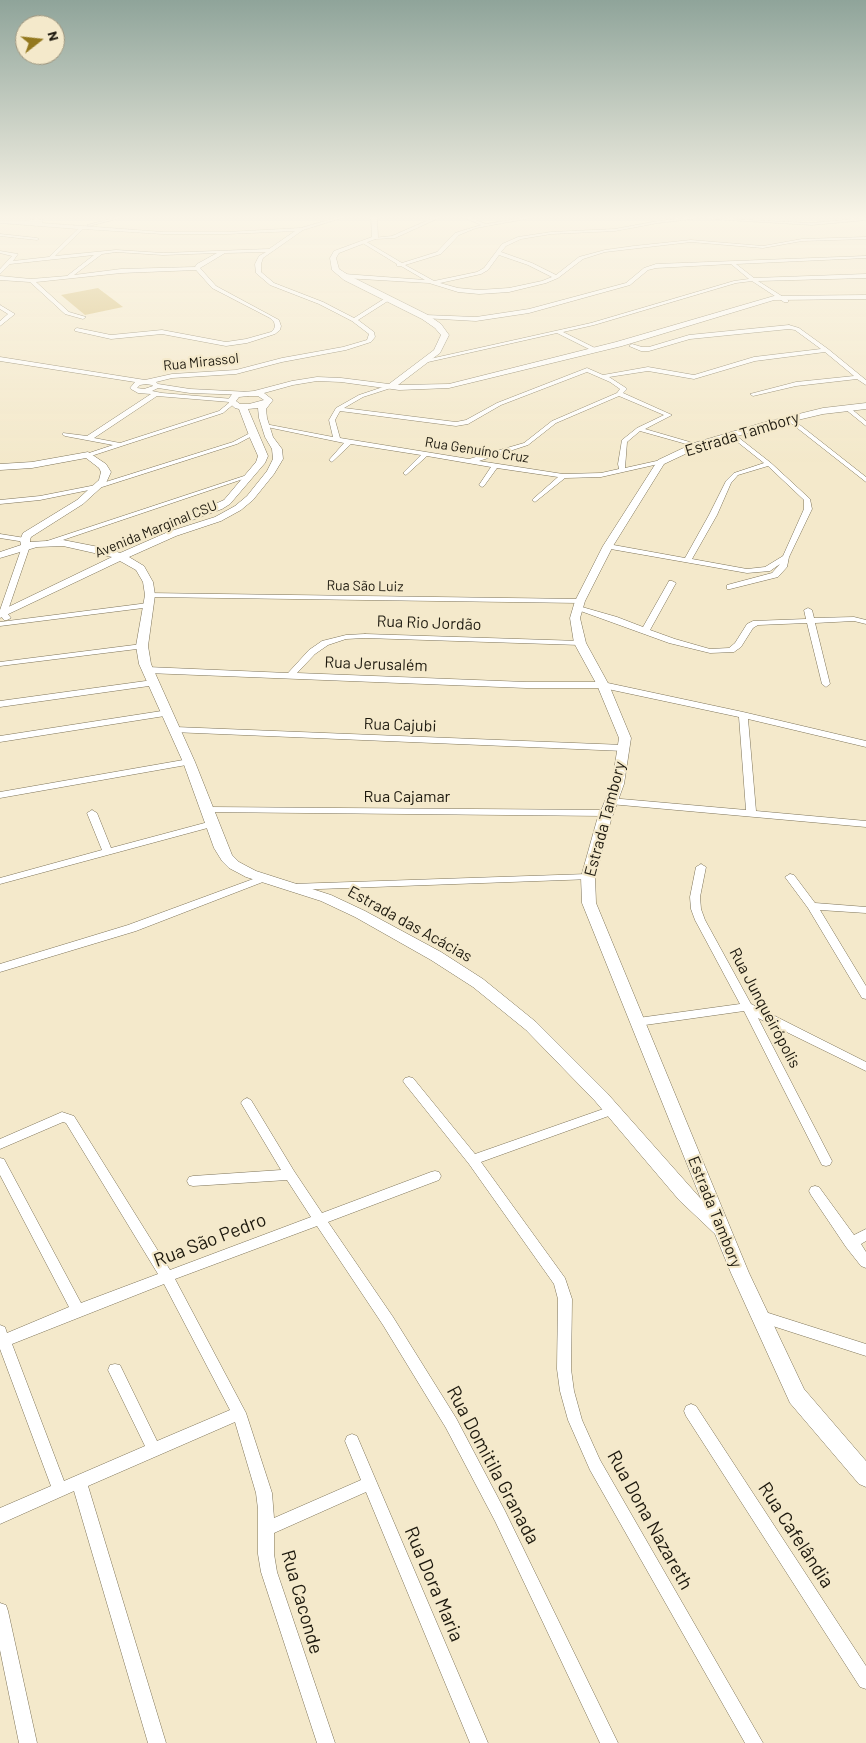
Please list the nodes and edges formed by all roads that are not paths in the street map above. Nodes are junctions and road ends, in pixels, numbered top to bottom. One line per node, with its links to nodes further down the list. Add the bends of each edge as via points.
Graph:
1 (52, 299): 13 (street, via 67,313)
2 (238, 299): 17 (street, via 272,317 277,321 278,330 226,344 162,332 111,337)
3 (312, 299): 15 (street, Rua Mirassol)
4 (387, 299): 15 (street)
5 (392, 299): 14 (main road)
6 (571, 299): 14 (street, via 516,314 476,319)
7 (669, 299): 18 (street)
8 (783, 299): 19 (main road)
9 (783, 299): 20 (main road)
10 (798, 299): 11 (main road)
11 (866, 301)
12 (1, 308): 16 (street, via 12,314)
13 (83, 317)
14 (425, 317): 23 (main road, via 445,335)
15 (354, 320): 28 (street, Rua Mirassol, via 372,333 369,341 236,372 172,376)
16 (0, 324)
17 (77, 330)
18 (559, 332): 20 (street); 23 (street)
19 (632, 346): 21 (street, via 649,349 679,339 784,327 797,330); 33 (main road, via 521,373 454,394 415,397)
20 (595, 350): 30 (main road, via 449,386)
21 (826, 350): 25 (street, via 762,358 695,377 648,369); 26 (street)
22 (0, 359): 24 (street)
23 (428, 360): 30 (main road)
24 (95, 374): 27 (street); 31 (street)
25 (601, 377): 36 (street, via 621,386 624,390); 42 (street, via 587,370 499,404 460,424)
26 (858, 377): 29 (street); 37 (street, via 796,384)
27 (146, 382): 28 (street); 31 (street)
28 (156, 383): 32 (street, via 152,390); 34 (street, via 190,390)
29 (866, 383)
30 (392, 386): 33 (street); 34 (main road, via 317,379)
31 (133, 388): 32 (street)
32 (145, 391): 35 (street)
33 (373, 392): 39 (main road, via 323,386 294,390); 42 (street)
34 (252, 393): 38 (main road, via 236,395); 39 (main road, via 264,395)
35 (155, 394): 38 (street); 53 (street)
36 (619, 394): 48 (street, via 667,412 668,416); 63 (street, via 554,422 526,444)
37 (753, 394)
38 (232, 402): 41 (main road); 44 (street)
39 (266, 402): 41 (main road); 47 (main road, Avenida Marginal CSU, via 261,413)
40 (866, 406): 43 (main road, Estrada Tambory)
41 (243, 407): 44 (street); 54 (main road, Avenida Marginal CSU)
42 (338, 408): 55 (street, via 332,420)
43 (847, 408): 45 (main road, Estrada Tambory); 46 (street)
44 (221, 412): 57 (street)
45 (789, 419): 51 (main road, Estrada Tambory); 72 (street)
46 (866, 424)
47 (265, 426): 49 (street, Rua Genuíno Cruz); 52 (main road, Avenida Marginal CSU)
48 (639, 429): 58 (street); 68 (street, via 624,441)
49 (289, 432): 52 (street, Rua Genuíno Cruz); 55 (street, Rua Genuíno Cruz)
50 (66, 434): 53 (street)
51 (732, 435): 58 (main road, Estrada Tambory); 65 (street)
52 (269, 437): 80 (main road, Avenida Marginal CSU, via 277,449 278,459 250,498 218,519)
53 (91, 438): 57 (street); 59 (street)
54 (254, 438): 70 (main road, Avenida Marginal CSU, via 262,458); 76 (street)
55 (337, 440): 56 (street, Rua Genuíno Cruz)
56 (349, 442): 60 (street, Rua Genuíno Cruz); 62 (street)
57 (120, 444): 59 (street)
58 (697, 445): 64 (main road, Estrada Tambory)
59 (99, 452): 61 (street)
60 (425, 455): 63 (street, Rua Genuíno Cruz); 69 (street)
61 (88, 456): 67 (main road); 76 (main road, via 106,472)
62 (332, 460)
63 (467, 462): 66 (street, Rua Genuíno Cruz)
64 (661, 462): 68 (street, Rua Genuíno Cruz); 83 (main road, Estrada Tambory)
65 (769, 464): 86 (street, via 807,499 808,509); 87 (street, via 736,474 728,482)
66 (494, 466): 71 (street, Rua Genuíno Cruz); 74 (street)
67 (0, 467)
68 (622, 470): 71 (street, Rua Genuíno Cruz, via 588,476)
69 (406, 473)
70 (249, 476): 73 (street); 75 (main road, Avenida Marginal CSU)
71 (563, 476): 77 (street)
72 (866, 480)
73 (227, 484): 75 (street); 82 (street)
74 (482, 485)
75 (242, 486): 80 (main road, Avenida Marginal CSU, via 219,507)
76 (97, 487): 78 (street); 79 (main road)
77 (535, 500)
78 (0, 502)
79 (44, 526): 82 (main road); 82 (main road, via 27,535)
80 (168, 531): 84 (main road, Avenida Marginal CSU)
81 (0, 536): 82 (street)
82 (34, 543): 84 (main road, Estrada das Acácias, via 78,546); 85 (main road, Estrada das Acácias); 93 (street)
83 (608, 546): 87 (street); 91 (main road, Estrada Tambory)
84 (114, 554): 90 (main road, Estrada das Acácias, via 140,568 148,582); 93 (main road, Avenida Marginal CSU)
85 (0, 555)
86 (786, 557): 87 (street, via 775,565 754,571); 89 (street, via 775,575)
87 (687, 561)
88 (672, 583): 96 (street)
89 (730, 586)
90 (149, 600): 91 (street, Rua São Luiz); 93 (street, Rua São Luiz, via 14,622); 98 (main road, Estrada das Acácias)
91 (579, 605): 96 (street, Rua São Luiz); 97 (main road, Estrada Tambory, via 575,618)
92 (808, 610): 94 (street)
93 (2, 612)
94 (810, 620): 95 (street, Rua São Luiz, via 854,619); 96 (street, Rua São Luiz, via 756,623 750,626 738,645 723,651 710,651); 102 (street)
95 (866, 622)
96 (646, 630)
97 (580, 643): 100 (street, Rua Rio Jordão, via 346,637 325,643); 103 (main road, Estrada Tambory)
98 (142, 646): 99 (street); 101 (main road, Estrada das Acácias)
99 (0, 664)
100 (291, 675): 101 (street, Rua Jerusalém); 103 (street, Rua Jerusalém)
101 (150, 676): 104 (street, Rua Jerusalém); 105 (main road, Estrada das Acácias)
102 (826, 684)
103 (603, 685): 106 (street, Rua Jerusalém); 110 (main road, Estrada Tambory, via 625,738)
104 (0, 704)
105 (168, 713): 107 (main road, Estrada das Acácias); 108 (street)
106 (743, 715): 109 (street, Rua Jerusalém); 116 (street)
107 (175, 730): 110 (street, Rua Cajubi); 111 (main road, Estrada das Acácias)
108 (0, 739)
109 (866, 744)
110 (624, 748): 113 (main road, Estrada Tambory, via 618,784)
111 (189, 762): 112 (street); 114 (main road, Estrada das Acácias)
112 (0, 794)
113 (608, 807): 114 (street, Rua Cajamar); 116 (street, Rua Cajamar); 121 (main road, Estrada Tambory)
114 (208, 810): 117 (main road, Estrada das Acácias)
115 (92, 813): 119 (street)
116 (752, 813): 118 (street, Rua Cajamar)
117 (212, 824): 119 (street); 123 (main road, Estrada das Acácias, via 227,858 250,874)
118 (866, 824)
119 (108, 852): 124 (street)
120 (701, 867): 130 (street, Rua Junqueirópolis, via 696,909)
121 (588, 877): 125 (street); 131 (main road, Estrada Tambory, via 588,903)
122 (790, 877): 126 (street)
123 (264, 878): 125 (main road, Estrada das Acácias); 128 (street, via 132,928)
124 (0, 881)
125 (291, 887): 135 (main road, Estrada das Acácias, via 326,898 360,914 478,983 531,1026)
126 (812, 906): 127 (street); 129 (street)
127 (866, 910)
128 (0, 968)
129 (866, 995)
130 (747, 1007): 131 (street); 132 (street); 138 (street, Rua Junqueirópolis)
131 (638, 1022): 142 (main road, Estrada Tambory)
132 (866, 1067)
133 (409, 1081): 137 (street)
134 (247, 1102): 140 (street, Rua Domitila Granada)
135 (613, 1110): 137 (street); 144 (main road, Estrada das Acácias)
136 (0, 1144): 151 (street, Rua Caconde, via 62,1117 70,1119)
137 (473, 1160): 174 (street, Rua Dona Nazareth, via 560,1282 565,1299 564,1369 575,1420 595,1465)
138 (826, 1161)
139 (0, 1163): 152 (street)
140 (290, 1176): 143 (street); 146 (street, Rua Domitila Granada)
141 (435, 1176): 146 (street, Rua São Pedro)
142 (702, 1180): 144 (main road, via 689,1186); 147 (main road, Estrada Tambory)
143 (193, 1182)
144 (675, 1183): 147 (main road, Estrada das Acácias)
145 (815, 1191): 149 (street)
146 (320, 1218): 151 (street, Rua São Pedro); 173 (street, Rua Domitila Granada, via 451,1423 500,1516)
147 (726, 1233): 153 (main road, Estrada Tambory)
148 (866, 1235): 149 (street)
149 (851, 1242): 150 (street)
150 (866, 1262)
151 (167, 1276): 152 (street, Rua São Pedro); 158 (street, Rua Caconde)
152 (78, 1310): 154 (street, Rua São Pedro)
153 (760, 1316): 155 (street); 161 (main road, Estrada Tambory, via 797,1396)
154 (2, 1338): 164 (street)
155 (866, 1350)
156 (115, 1370): 160 (street)
157 (692, 1411): 168 (street, Rua Cafelândia)
158 (239, 1413): 160 (street); 166 (street, Rua Caconde, via 264,1493)
159 (352, 1441): 163 (street, Rua Dora Maria)
160 (154, 1450): 162 (street)
161 (866, 1477)
162 (79, 1482): 164 (street); 170 (street)
163 (370, 1483): 166 (street); 172 (street, Rua Dora Maria)
164 (60, 1490): 165 (street)
165 (0, 1516)
166 (266, 1529): 171 (street, Rua Caconde, via 268,1572)
167 (0, 1611): 169 (street)
168 (866, 1681)
169 (28, 1743)
170 (157, 1743)
171 (326, 1743)
172 (479, 1743)
173 (609, 1743)
174 (754, 1743)

